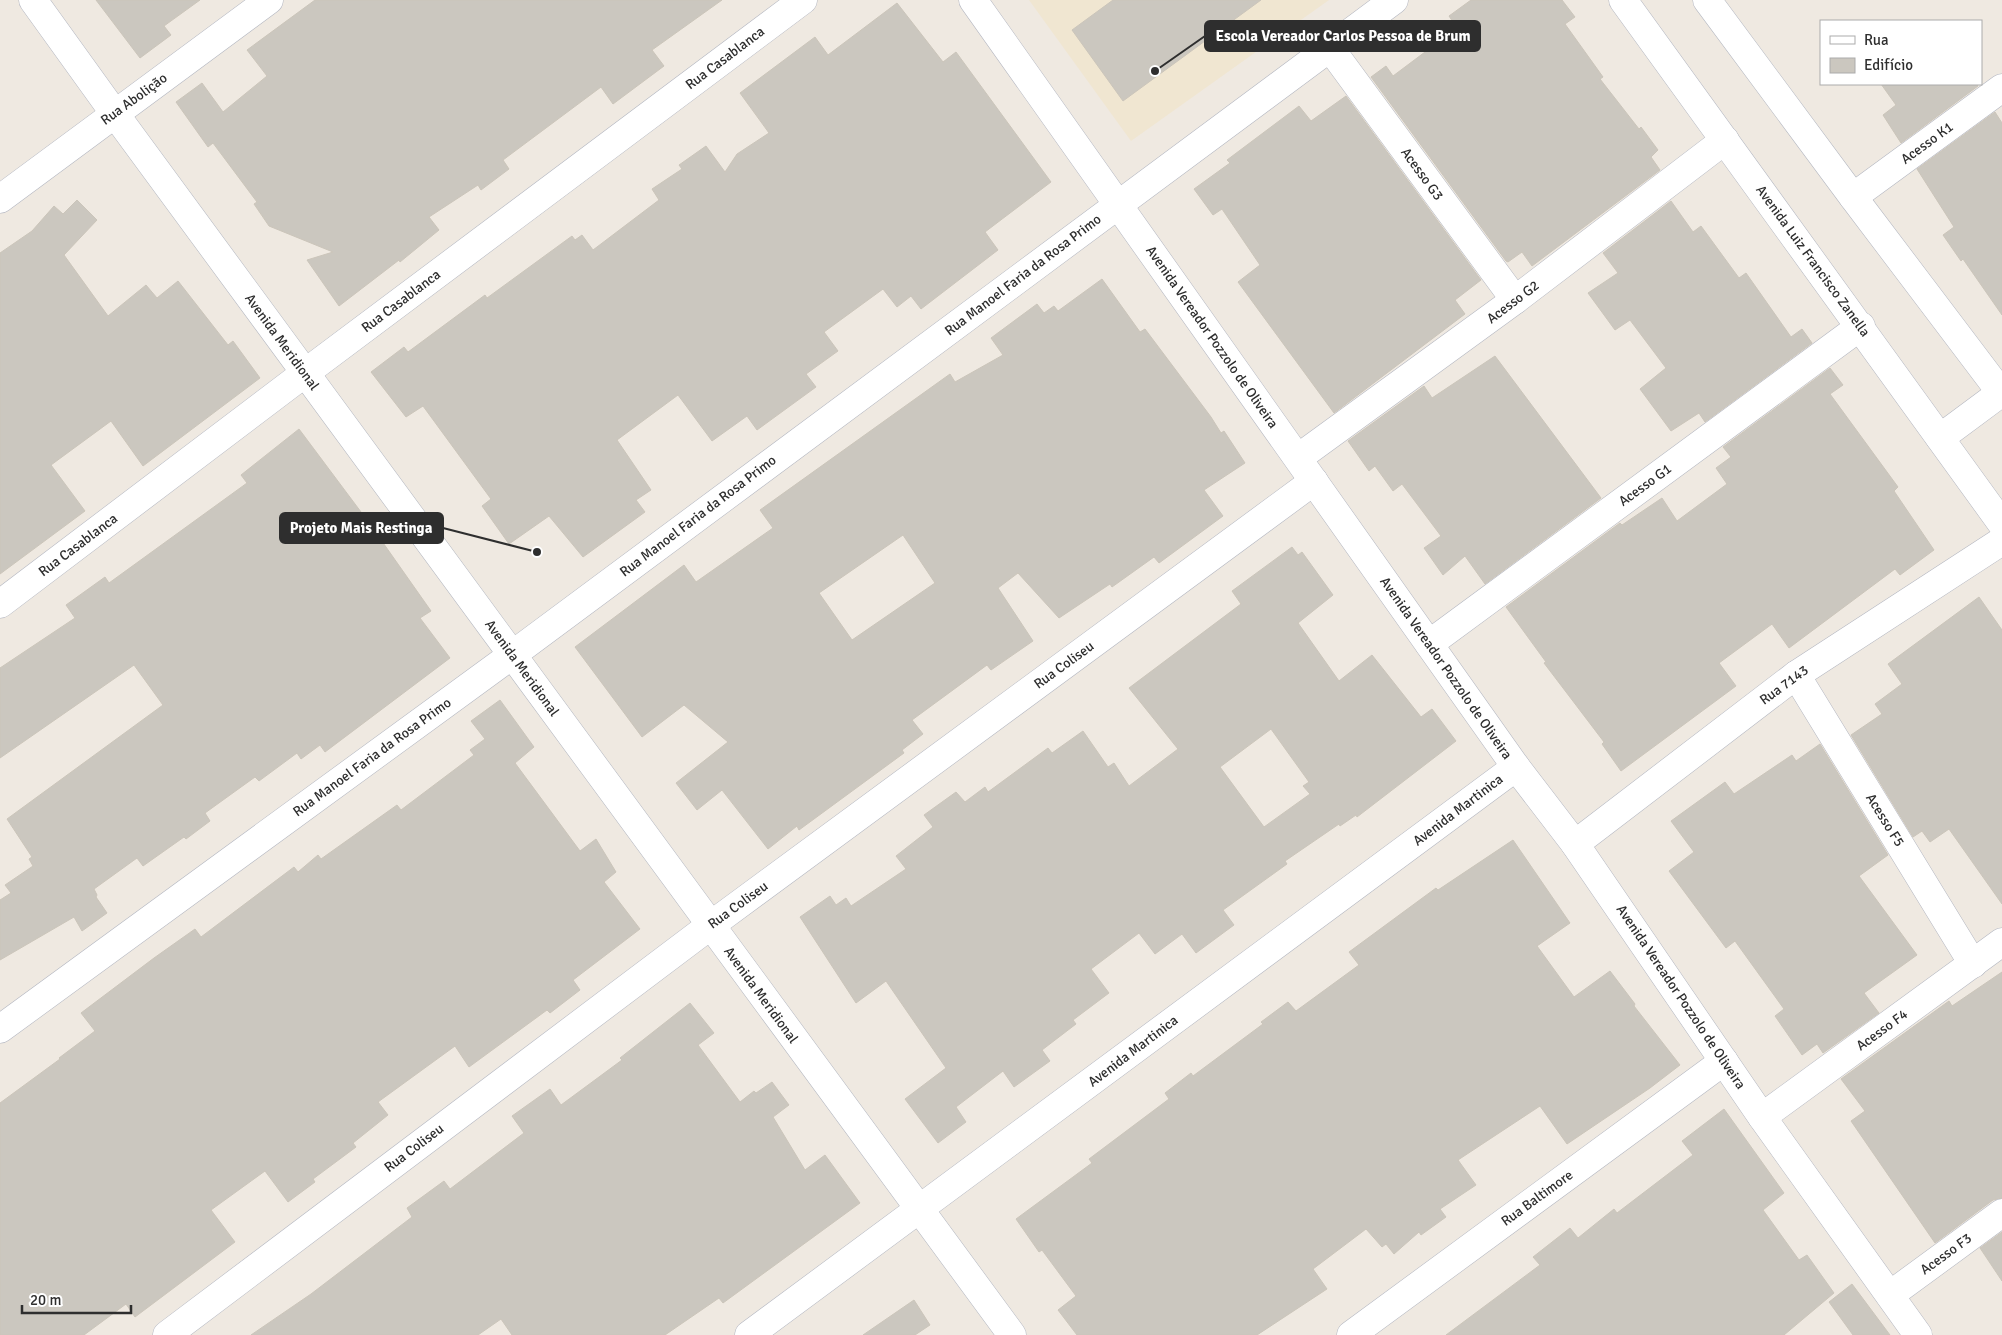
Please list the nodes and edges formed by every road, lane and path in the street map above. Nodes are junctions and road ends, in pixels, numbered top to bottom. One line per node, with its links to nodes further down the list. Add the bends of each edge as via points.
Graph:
1 (33, 0): 10 (street, Avenida Meridional)
2 (269, 0): 10 (street, Rua Abolição)
3 (803, 0): 17 (street, Rua Casablanca)
4 (973, 0): 14 (street, Avenida Vereador Pozzolo de Oliveira)
5 (1394, 0): 8 (street, Rua Manoel Faria da Rosa Primo)
6 (1623, 0): 11 (street, Avenida Luiz Francisco Zanella)
7 (1707, 0): 12 (street)
8 (1330, 48): 14 (street, Rua Manoel Faria da Rosa Primo); 15 (street, Acesso G3)
9 (2002, 88): 12 (street, Acesso K1)
10 (115, 114): 13 (street, Rua Abolição); 17 (street, Avenida Meridional)
11 (1725, 140): 15 (street, Acesso G2); 16 (street, Avenida Luiz Francisco Zanella)
12 (1853, 198): 18 (street)
13 (0, 199)
14 (1118, 204): 20 (street, Avenida Vereador Pozzolo de Oliveira); 26 (street, Rua Manoel Faria da Rosa Primo)
15 (1516, 300): 20 (street, Acesso G2)
16 (1861, 326): 19 (street, Avenida Luiz Francisco Zanella); 25 (street, Acesso G1)
17 (305, 373): 24 (street, Rua Casablanca); 26 (street, Avenida Meridional)
18 (2002, 393): 19 (street)
19 (1940, 438): 22 (street, Avenida Luiz Francisco Zanella)
20 (1298, 458): 21 (street, Avenida Vereador Pozzolo de Oliveira)
21 (1314, 481): 25 (street, Avenida Vereador Pozzolo de Oliveira); 30 (street, Rua Coliseu)
22 (2002, 524)
23 (2002, 541): 27 (street, Rua 7143)
24 (0, 604)
25 (1429, 644): 28 (street, Avenida Vereador Pozzolo de Oliveira)
26 (512, 655): 30 (street, Avenida Meridional); 33 (street, Rua Manoel Faria da Rosa Primo)
27 (1796, 675): 29 (street, Rua 7143); 32 (street, Acesso F5)
28 (1516, 767): 29 (street, Avenida Vereador Pozzolo de Oliveira); 36 (street, Avenida Martinica)
29 (1576, 844): 34 (street, Avenida Vereador Pozzolo de Oliveira)
30 (710, 925): 36 (street, Avenida Meridional); 39 (street, Rua Coliseu)
31 (2002, 942): 32 (street, Acesso F4)
32 (1974, 964): 35 (street, Acesso F4)
33 (0, 1029)
34 (1724, 1061): 35 (street, Avenida Vereador Pozzolo de Oliveira); 42 (street, Rua Baltimore)
35 (1762, 1116): 38 (street, Avenida Vereador Pozzolo de Oliveira)
36 (919, 1210): 40 (street, Avenida Martinica); 41 (street, Avenida Meridional)
37 (2002, 1213): 38 (street, Acesso F3)
38 (1890, 1295): 43 (street, Avenida Vereador Pozzolo de Oliveira)
39 (167, 1335)
40 (749, 1335)
41 (1012, 1335)
42 (1351, 1335)
43 (1918, 1335)

